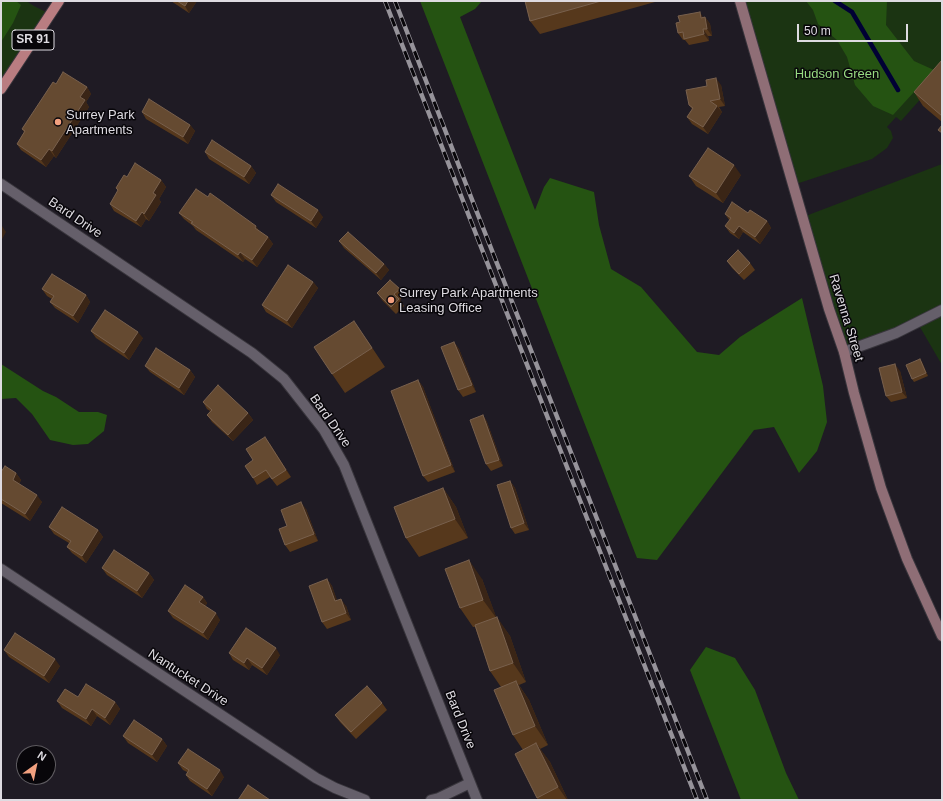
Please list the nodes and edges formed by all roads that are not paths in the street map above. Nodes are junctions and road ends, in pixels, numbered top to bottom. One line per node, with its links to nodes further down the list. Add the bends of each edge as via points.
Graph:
1 (58, 1): 3 (main road, SR 91)
2 (740, 1): 6 (street, Ravenna Street, via 829,309)
3 (1, 89)
4 (1, 184): 9 (street, Bard Drive, via 258,358 282,377 324,430 344,465)
5 (942, 310): 6 (street, via 896,333)
6 (844, 352): 8 (street, Ravenna Street, via 881,488 907,559)
7 (1, 569): 10 (street, Nantucket Drive, via 316,778)
8 (942, 636)
9 (470, 783): 11 (street); 12 (street, Bard Drive)
10 (365, 800)
11 (430, 800)
12 (477, 800)

